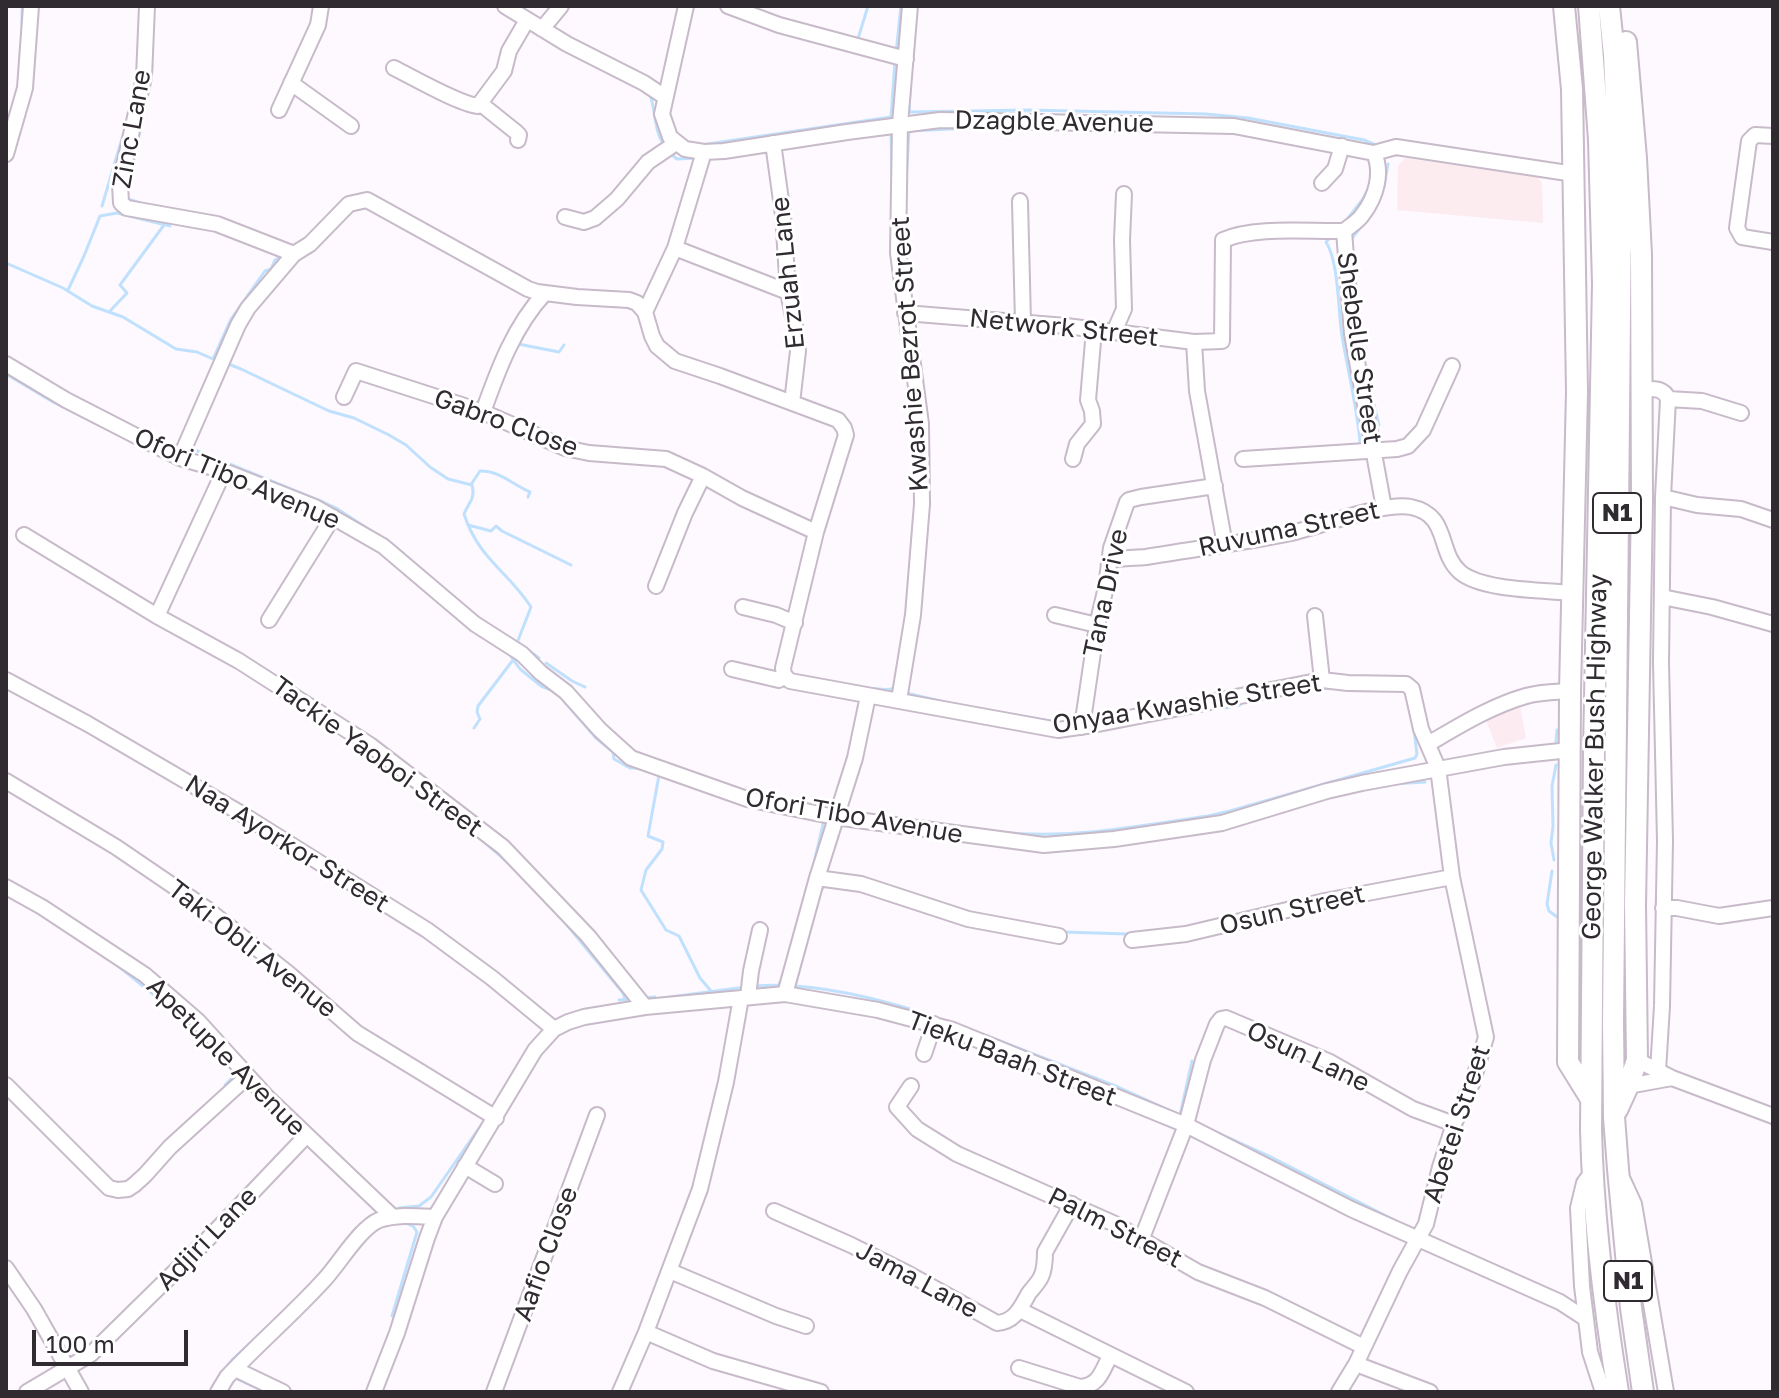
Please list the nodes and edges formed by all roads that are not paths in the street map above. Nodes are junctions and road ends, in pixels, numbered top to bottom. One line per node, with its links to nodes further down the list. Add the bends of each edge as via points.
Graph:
1 (31, 6): 31 (street, via 25,88)
2 (147, 6): 40 (street, Zinc Lane, via 144,77 120,184 121,203 217,224)
3 (321, 6): 18 (street, via 318,25)
4 (505, 6): 14 (street)
5 (561, 6): 15 (street)
6 (686, 6): 19 (street)
7 (728, 6): 16 (street)
8 (910, 6): 16 (street, Kwashie Bezrot Street)
9 (1564, 6): 32 (highway)
10 (1589, 6): 107 (highway, George Walker Bush Highway / N1, via 1603,284)
11 (1609, 6): 109 (highway, George Walker Bush Highway / N1, via 1621,214)
12 (1623, 6): 51 (highway, via 1641,254)
13 (541, 7): 15 (street)
14 (527, 20): 15 (street); 20 (street, via 504,71)
15 (542, 29): 19 (street)
16 (906, 59): 22 (street, Kwashie Bezrot Street)
17 (394, 68): 20 (street, via 474,107)
18 (291, 83): 21 (street); 23 (street)
19 (665, 97): 26 (street, via 662,114)
20 (481, 104): 25 (street, via 516,132)
21 (279, 110)
22 (900, 124): 27 (street, Dzagble Avenue); 28 (street, Dzagble Avenue, via 940,120 1234,126); 44 (street, Kwashie Bezrot Street, via 898,253)
23 (351, 126)
24 (1773, 136): 38 (street, via 1755,135 1749,141 1737,228 1742,237)
25 (518, 140)
26 (676, 143): 29 (street, Dzagble Avenue); 36 (street, via 648,162 595,218 584,222)
27 (773, 143): 29 (street, Dzagble Avenue); 41 (street, Erzuah Lane)
28 (1342, 146): 30 (street, Dzagble Avenue); 33 (street, via 1335,169)
29 (704, 152): 39 (street)
30 (1374, 153): 32 (street, Dzagble Avenue, via 1396,147); 37 (street, Shebelle Street, via 1380,171 1373,194 1362,217)
31 (6, 154)
32 (1574, 174): 73 (highway)
33 (1322, 183)
34 (1124, 194): 47 (street, via 1124,309)
35 (1020, 201): 45 (street)
36 (565, 217)
37 (1344, 231): 48 (street, Network Street, via 1253,232 1223,240 1222,341); 57 (street, Shebelle Street, via 1352,334)
38 (1773, 242)
39 (675, 248): 41 (street); 43 (street)
40 (294, 254): 42 (street, via 349,204 367,200 528,289); 58 (street, via 238,325)
41 (788, 292): 54 (street, Erzuah Lane, via 798,351)
42 (545, 293): 43 (street, via 629,300); 55 (street, via 507,352)
43 (645, 312): 54 (street, via 657,346 675,361)
44 (905, 313): 45 (street, Network Street); 90 (street, Kwashie Bezrot Street, via 921,424 922,504)
45 (1023, 322): 46 (street, Network Street)
46 (1094, 330): 47 (street, Network Street); 59 (street, via 1088,400 1093,424)
47 (1114, 332): 48 (street, Network Street)
48 (1194, 342): 63 (street, via 1197,391)
49 (6, 364): 58 (street, Ofori Tibo Avenue)
50 (1452, 366): 57 (street, via 1416,438 1408,446)
51 (1641, 389): 53 (street, via 1661,390); 113 (highway)
52 (344, 397): 55 (street, Gabro Close, via 356,371)
53 (1668, 399): 56 (street, via 1702,401); 64 (street)
54 (792, 403): 68 (street, via 838,420 846,435)
55 (483, 412): 62 (street, Gabro Close, via 565,448 666,459)
56 (1741, 413)
57 (1374, 451): 60 (street); 65 (street, Shebelle Street)
58 (180, 458): 61 (street, Ofori Tibo Avenue)
59 (1073, 459)
60 (1243, 459)
61 (224, 471): 66 (street, Ofori Tibo Avenue); 77 (street)
62 (703, 476): 68 (street, Gabro Close); 72 (street)
63 (1215, 486): 70 (street); 71 (street, Tana Drive, via 1129,500)
64 (1663, 497): 67 (street, via 1741,509); 74 (street)
65 (1384, 508): 70 (street, Ruvuma Street); 73 (street, Ruvuma Street, via 1410,507 1435,519 1460,571 1476,580)
66 (333, 517): 79 (street); 96 (street, Ofori Tibo Avenue, via 383,546 466,617 514,648 631,758 747,799)
67 (1773, 520)
68 (816, 532): 80 (street)
69 (24, 535): 77 (street, Tackie Yaoboi Street)
70 (1225, 545): 71 (street, Ruvuma Street)
71 (1109, 560): 82 (street, Tana Drive)
72 (656, 586)
73 (1574, 593): 87 (highway)
74 (1662, 597): 81 (street); 100 (street)
75 (743, 607): 80 (street)
76 (1055, 615): 82 (street)
77 (157, 616): 108 (street, Tackie Yaoboi Street, via 370,745 503,847 588,936)
78 (1315, 616): 86 (street)
79 (269, 620)
80 (795, 623): 84 (street)
81 (1773, 624)
82 (1097, 625): 91 (street, Tana Drive)
83 (732, 669): 84 (street, Onyaa Kwashie Street, via 779,680)
84 (784, 675): 88 (street, Onyaa Kwashie Street, via 790,681)
85 (6, 680): 111 (street, Naa Ayorkor Street, via 242,814 414,922)
86 (1322, 680): 89 (street, Onyaa Kwashie Street, via 1406,684); 91 (street, Onyaa Kwashie Street)
87 (1570, 691): 92 (street, via 1527,695); 93 (highway)
88 (868, 696): 90 (street, Onyaa Kwashie Street); 96 (street)
89 (1415, 699): 92 (street, Abetei Street)
90 (899, 700): 91 (street, Onyaa Kwashie Street, via 1058,730)
91 (1082, 727)
92 (1428, 744): 94 (street, Abetei Street)
93 (1570, 750): 94 (street); 114 (highway)
94 (1438, 768): 96 (street, Ofori Tibo Avenue, via 1327,791 1222,823 1044,845); 97 (street, Abetei Street)
95 (6, 781): 125 (street, Taki Obli Avenue, via 207,909 357,1033)
96 (835, 817): 98 (street)
97 (1452, 877): 104 (street, Osun Street, via 1186,934); 126 (street, Abetei Street, via 1486,1037)
98 (817, 878): 103 (street, via 861,884 981,922); 105 (street)
99 (6, 887): 116 (street, Apetuple Avenue, via 145,975 198,1021)
100 (1663, 908): 101 (street, via 1719,916); 115 (street)
101 (1773, 908)
102 (760, 930): 106 (street)
103 (1059, 936)
104 (1132, 940)
105 (785, 994): 106 (street, Tieku Baah Street); 110 (street, Tieku Baah Street)
106 (744, 997): 108 (street, Tieku Baah Street); 139 (street, via 700,1189)
107 (1592, 1004): 114 (highway); 121 (highway, George Walker Bush Highway / N1)
108 (645, 1007): 111 (street, Tieku Baah Street, via 584,1017)
109 (1613, 1021): 113 (highway); 124 (highway, George Walker Bush Highway / N1)
110 (934, 1024): 112 (street); 127 (street, Tieku Baah Street)
111 (554, 1029): 125 (street, via 535,1050)
112 (924, 1054)
113 (1637, 1060): 115 (street); 120 (highway)
114 (1568, 1062): 121 (highway)
115 (1658, 1071): 117 (street)
116 (248, 1076): 118 (street, via 145,1175 118,1190 109,1188); 128 (street, Apetuple Avenue)
117 (1672, 1078): 120 (street); 123 (street)
118 (6, 1085)
119 (911, 1086): 133 (street, Palm Street, via 897,1107 917,1129 957,1154)
120 (1628, 1086): 124 (highway)
121 (1591, 1099): 131 (highway, George Walker Bush Highway / N1)
122 (597, 1115): 158 (street, Aafio Close)
123 (1773, 1116)
124 (1614, 1117): 130 (highway, George Walker Bush Highway / N1)
125 (496, 1118): 129 (street)
126 (1454, 1124): 127 (street, Osun Lane, via 1226,1018 1217,1024 1203,1060); 138 (street, Abetei Street)
127 (1186, 1125): 137 (street); 138 (street, Tieku Baah Street)
128 (306, 1136): 135 (street, Apetuple Avenue); 150 (street, Adjiri Lane, via 91,1354)
129 (465, 1166): 132 (street); 136 (street)
130 (1618, 1169): 166 (highway, George Walker Bush Highway / N1); 167 (street, George Walker Bush Highway, via 1634,1204)
131 (1592, 1172): 141 (street, George Walker Bush Highway, via 1578,1208); 165 (highway, George Walker Bush Highway / N1)
132 (495, 1184)
133 (1072, 1204): 137 (street, Palm Street); 143 (street, via 1045,1252 1041,1277)
134 (774, 1211): 143 (street, Jama Lane, via 909,1274 997,1323)
135 (393, 1217): 136 (street); 152 (street, via 370,1227)
136 (435, 1217): 157 (street)
137 (1142, 1238): 147 (street, Palm Street, via 1198,1272)
138 (1417, 1239): 142 (street, Tieku Baah Street); 147 (street, Abetei Street)
139 (670, 1271): 145 (street); 146 (street)
140 (8, 1278): 150 (street, via 34,1309)
141 (1582, 1286): 142 (street); 144 (street, George Walker Bush Highway)
142 (1560, 1302): 144 (street, Tieku Baah Street)
143 (1020, 1310): 148 (street, Jama Lane)
144 (1586, 1319): 164 (street, George Walker Bush Highway)
145 (806, 1326)
146 (646, 1332): 159 (street); 160 (street, via 713,1361)
147 (1364, 1347): 149 (street, Abetei Street)
148 (1110, 1356): 151 (street, via 1095,1382 1086,1387); 161 (street, Jama Lane)
149 (1356, 1364): 162 (street, Abetei Street); 163 (street)
150 (67, 1367): 153 (street, Adjiri Lane); 154 (street)
151 (1019, 1368)
152 (235, 1369): 155 (street); 156 (street)
153 (27, 1392)
154 (81, 1392)
155 (218, 1392)
156 (283, 1392)
157 (374, 1392)
158 (494, 1392)
159 (620, 1392)
160 (821, 1392)
161 (1186, 1392)
162 (1339, 1392)
163 (1430, 1392)
164 (1603, 1392)
165 (1618, 1392)
166 (1643, 1392)
167 (1666, 1392)

